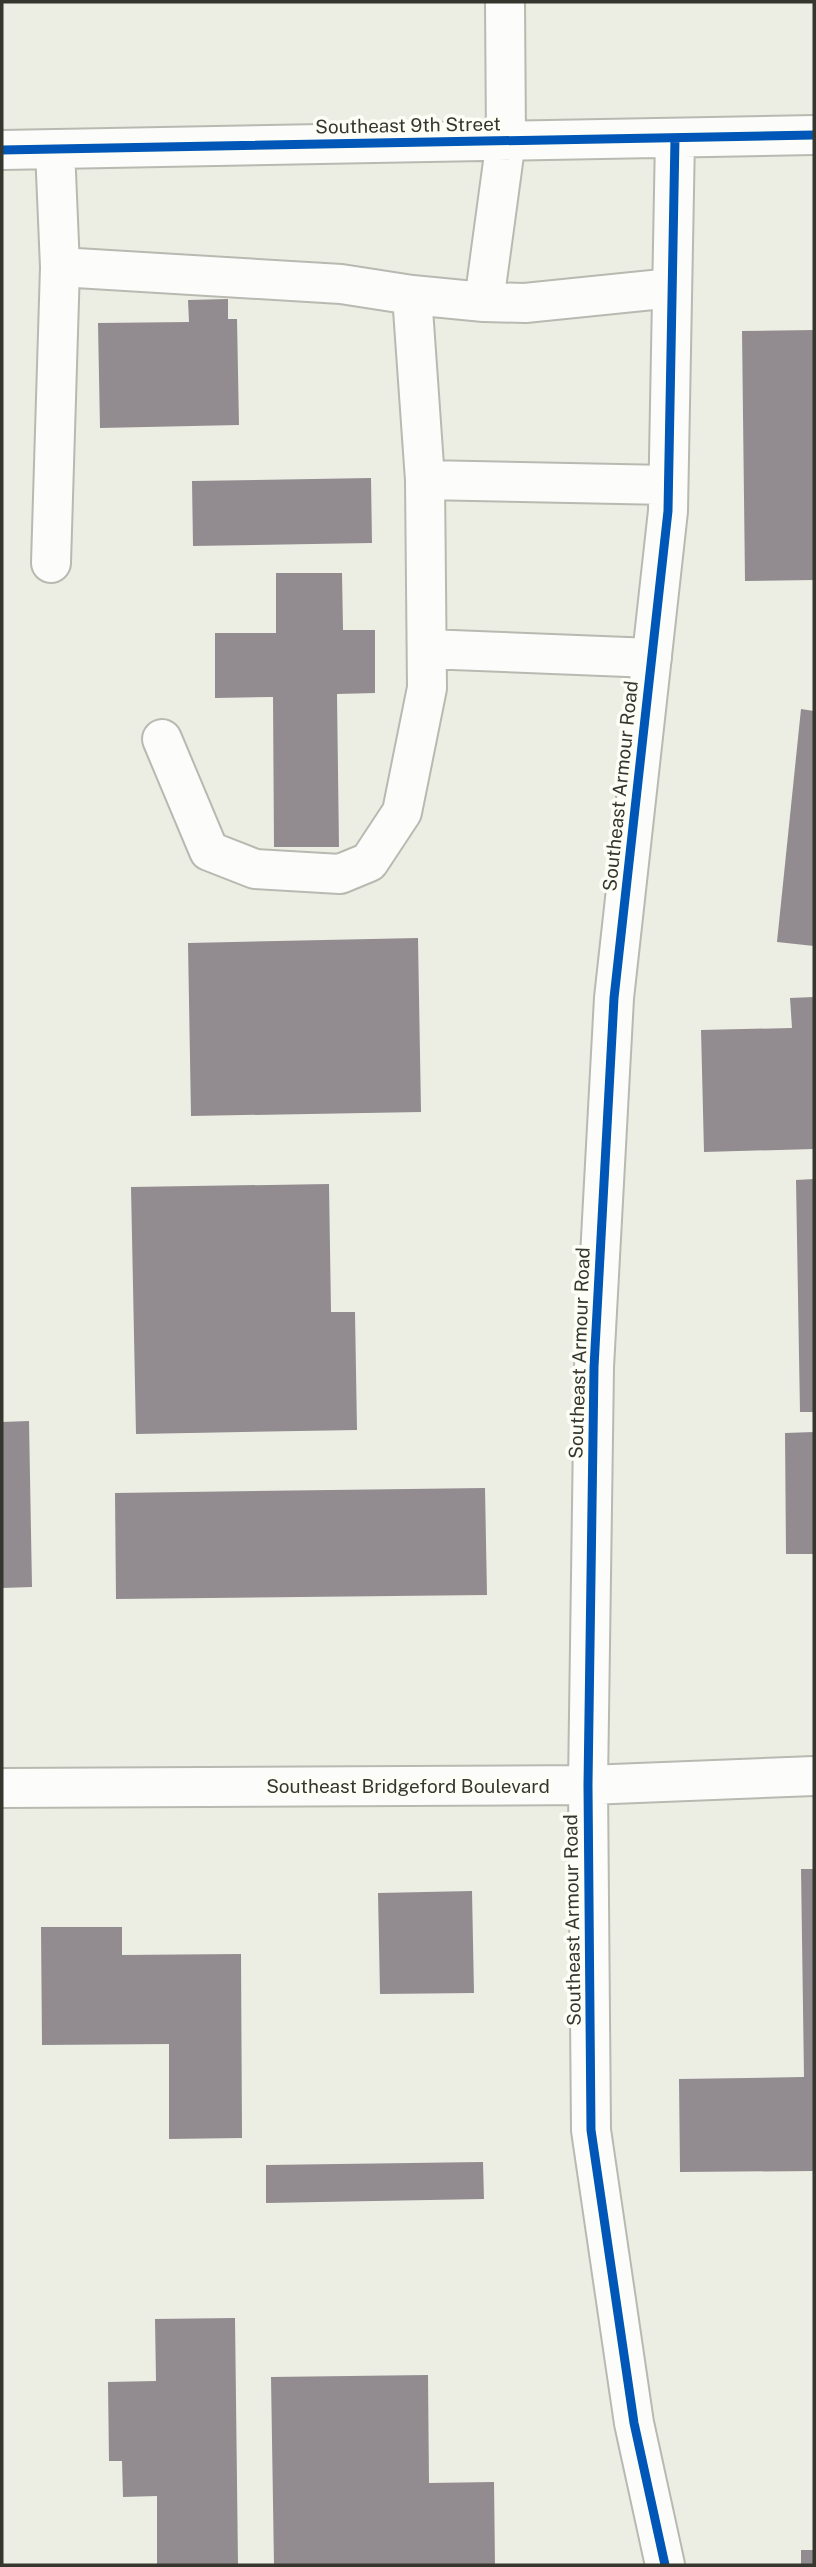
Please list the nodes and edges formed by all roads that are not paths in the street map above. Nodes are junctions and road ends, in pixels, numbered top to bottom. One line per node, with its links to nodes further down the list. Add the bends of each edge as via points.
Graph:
1 (505, 2): 4 (street)
2 (814, 135): 3 (street, Southeast 9th Street)
3 (675, 138): 4 (street, Southeast 9th Street); 8 (street, Southeast Armour Road)
4 (506, 140): 5 (street, Southeast 9th Street); 10 (street)
5 (55, 149): 6 (street, Southeast 9th Street); 7 (street)
6 (2, 150)
7 (60, 267): 9 (street, via 341,284); 13 (street)
8 (672, 288): 10 (street, via 525,303); 12 (street, Southeast Armour Road)
9 (412, 295): 10 (street); 11 (street)
10 (484, 302)
11 (425, 480): 12 (street); 14 (street)
12 (668, 485): 15 (street, Southeast Armour Road)
13 (51, 563)
14 (427, 649): 15 (street); 16 (street, via 427,688 402,812 369,862 341,874 255,869 209,851)
15 (652, 658): 18 (street, Southeast Armour Road, via 612,1026 594,1367)
16 (162, 739)
17 (814, 1776): 18 (street, Southeast Bridgeford Boulevard)
18 (588, 1785): 19 (street, Southeast Bridgeford Boulevard); 20 (street, Southeast Armour Road, via 591,2130 635,2423)
19 (2, 1788)
20 (665, 2565)

